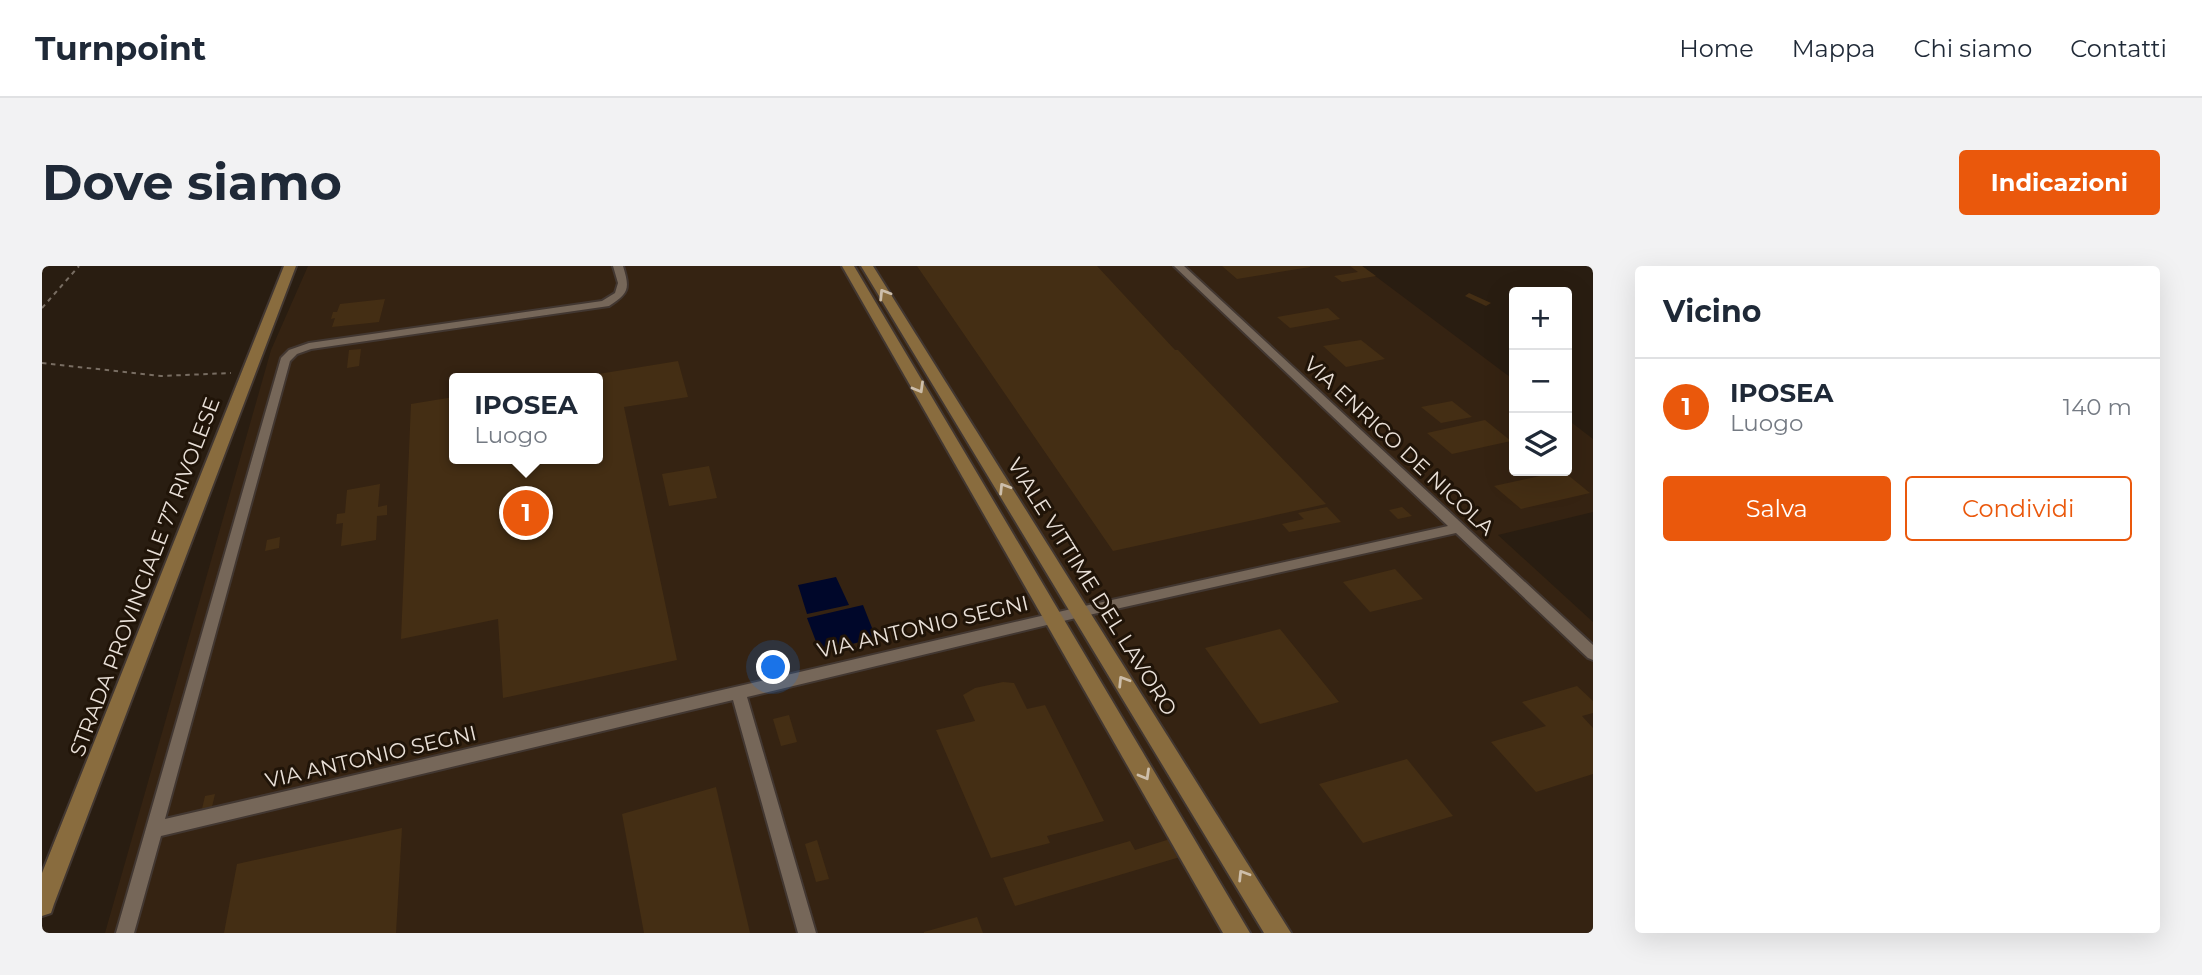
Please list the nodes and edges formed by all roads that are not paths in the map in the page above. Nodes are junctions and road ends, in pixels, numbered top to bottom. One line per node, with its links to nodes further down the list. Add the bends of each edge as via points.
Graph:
1 (290, 266): 12 (street, STRADA PROVINCIALE 77 RIVOLESE)
2 (618, 266): 11 (street, via 623,283 620,294 605,304 309,346 285,360)
3 (848, 266): 8 (street, one-way to 8)
4 (867, 266): 7 (street, VIALE VITTIME DEL LAVORO, one-way to 4)
5 (1179, 266): 6 (street, VIA ENRICO DE NICOLA)
6 (1459, 528): 7 (street, VIA ANTONIO SEGNI); 9 (street, VIA ENRICO DE NICOLA)
7 (1080, 612): 8 (street, VIA ANTONIO SEGNI); 16 (street, VIALE VITTIME DEL LAVORO, one-way to 7)
8 (1054, 618): 10 (street, VIA ANTONIO SEGNI); 15 (street, one-way to 15)
9 (1593, 654)
10 (738, 692): 11 (street, VIA ANTONIO SEGNI); 14 (street)
11 (153, 830): 13 (street)
12 (42, 904)
13 (125, 933)
14 (807, 933)
15 (1237, 933)
16 (1278, 933)

